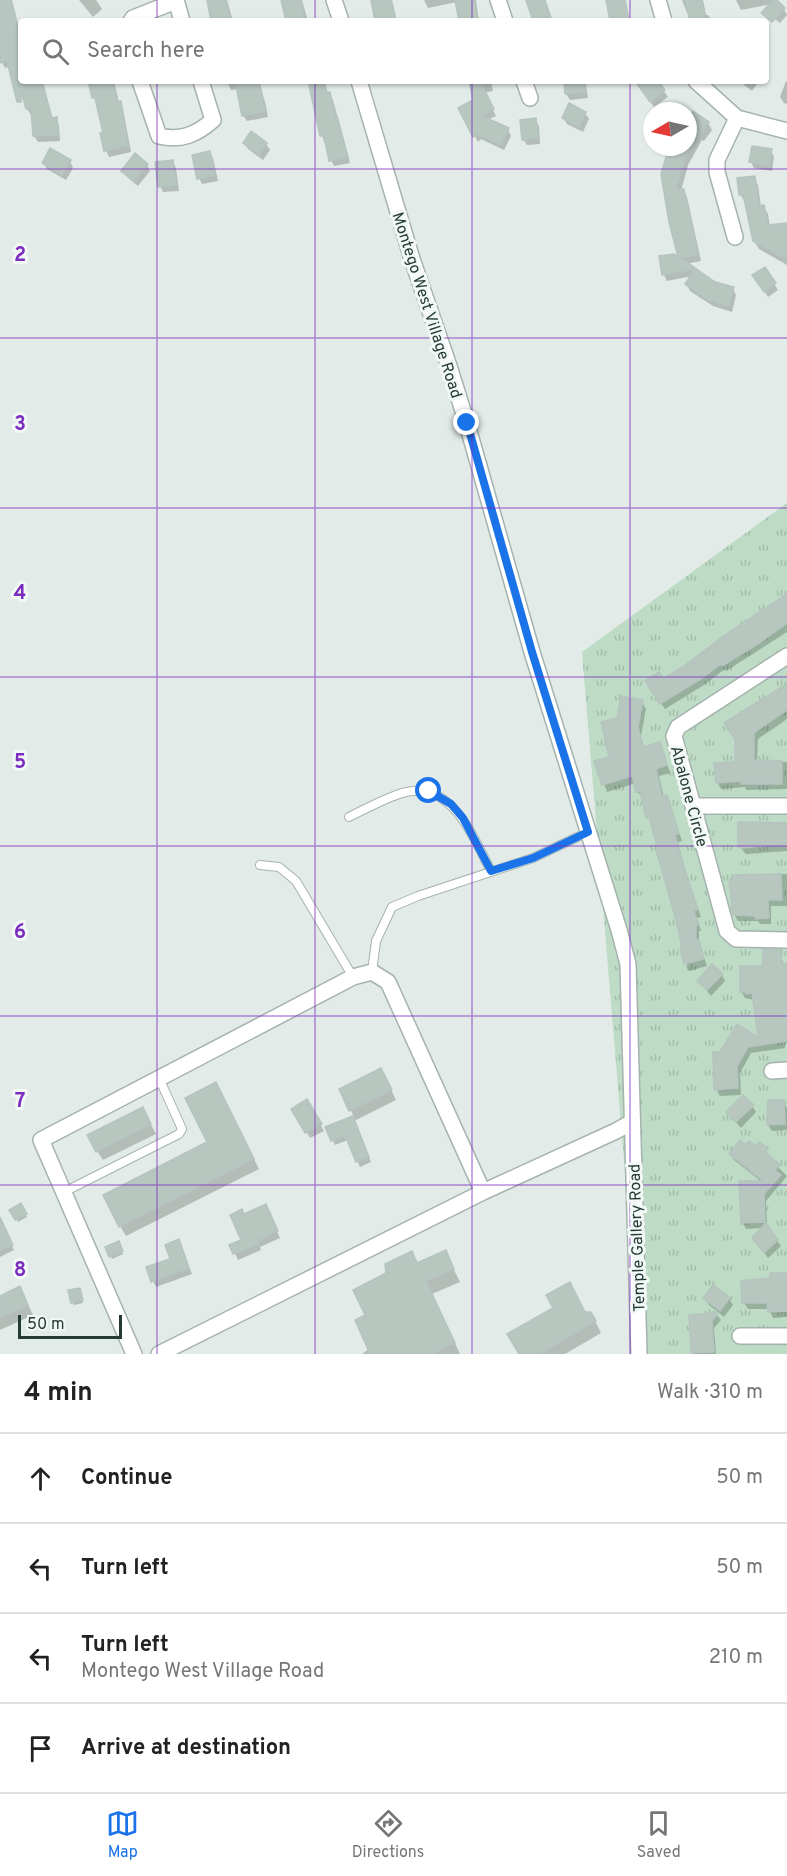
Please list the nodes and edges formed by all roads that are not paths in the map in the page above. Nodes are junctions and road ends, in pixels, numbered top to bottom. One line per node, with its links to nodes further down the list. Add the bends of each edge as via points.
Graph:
1 (334, 0): 7 (street)
2 (498, 0): 8 (street)
3 (658, 0): 9 (street)
4 (176, 1): 5 (street); 6 (street)
5 (133, 18)
6 (181, 18)
7 (340, 18)
8 (504, 18)
9 (663, 18)
10 (141, 84): 11 (street, via 159,136 172,139 194,133 213,120)
11 (202, 84)
12 (360, 84): 23 (street, Montego West Village Road, via 412,259 467,423)
13 (525, 84): 15 (street)
14 (699, 84): 16 (street)
15 (530, 98)
16 (737, 118): 17 (street); 18 (street, via 717,160)
17 (787, 131)
18 (735, 237)
19 (787, 656): 20 (street, Abalone Circle, via 675,731)
20 (693, 806): 21 (street); 26 (street, Abalone Circle, via 730,936)
21 (787, 806)
22 (348, 817): 25 (lane, via 401,793 429,791 451,804 463,818)
23 (588, 832): 25 (lane, via 533,858); 30 (street, Montego West Village Road, via 627,964)
24 (260, 865): 28 (lane, via 279,867 296,881)
25 (491, 871): 27 (lane, via 392,907 376,941)
26 (787, 940)
27 (372, 972): 28 (street); 32 (street, via 388,982)
28 (353, 977): 29 (street)
29 (159, 1078): 31 (lane, via 182,1129 179,1134); 31 (street, via 40,1140)
30 (633, 1122): 32 (street); 37 (street, Temple Gallery Road)
31 (64, 1192): 35 (street)
32 (483, 1192): 36 (street)
33 (740, 1336): 34 (street)
34 (787, 1336)
35 (134, 1354)
36 (159, 1354)
37 (639, 1354)

